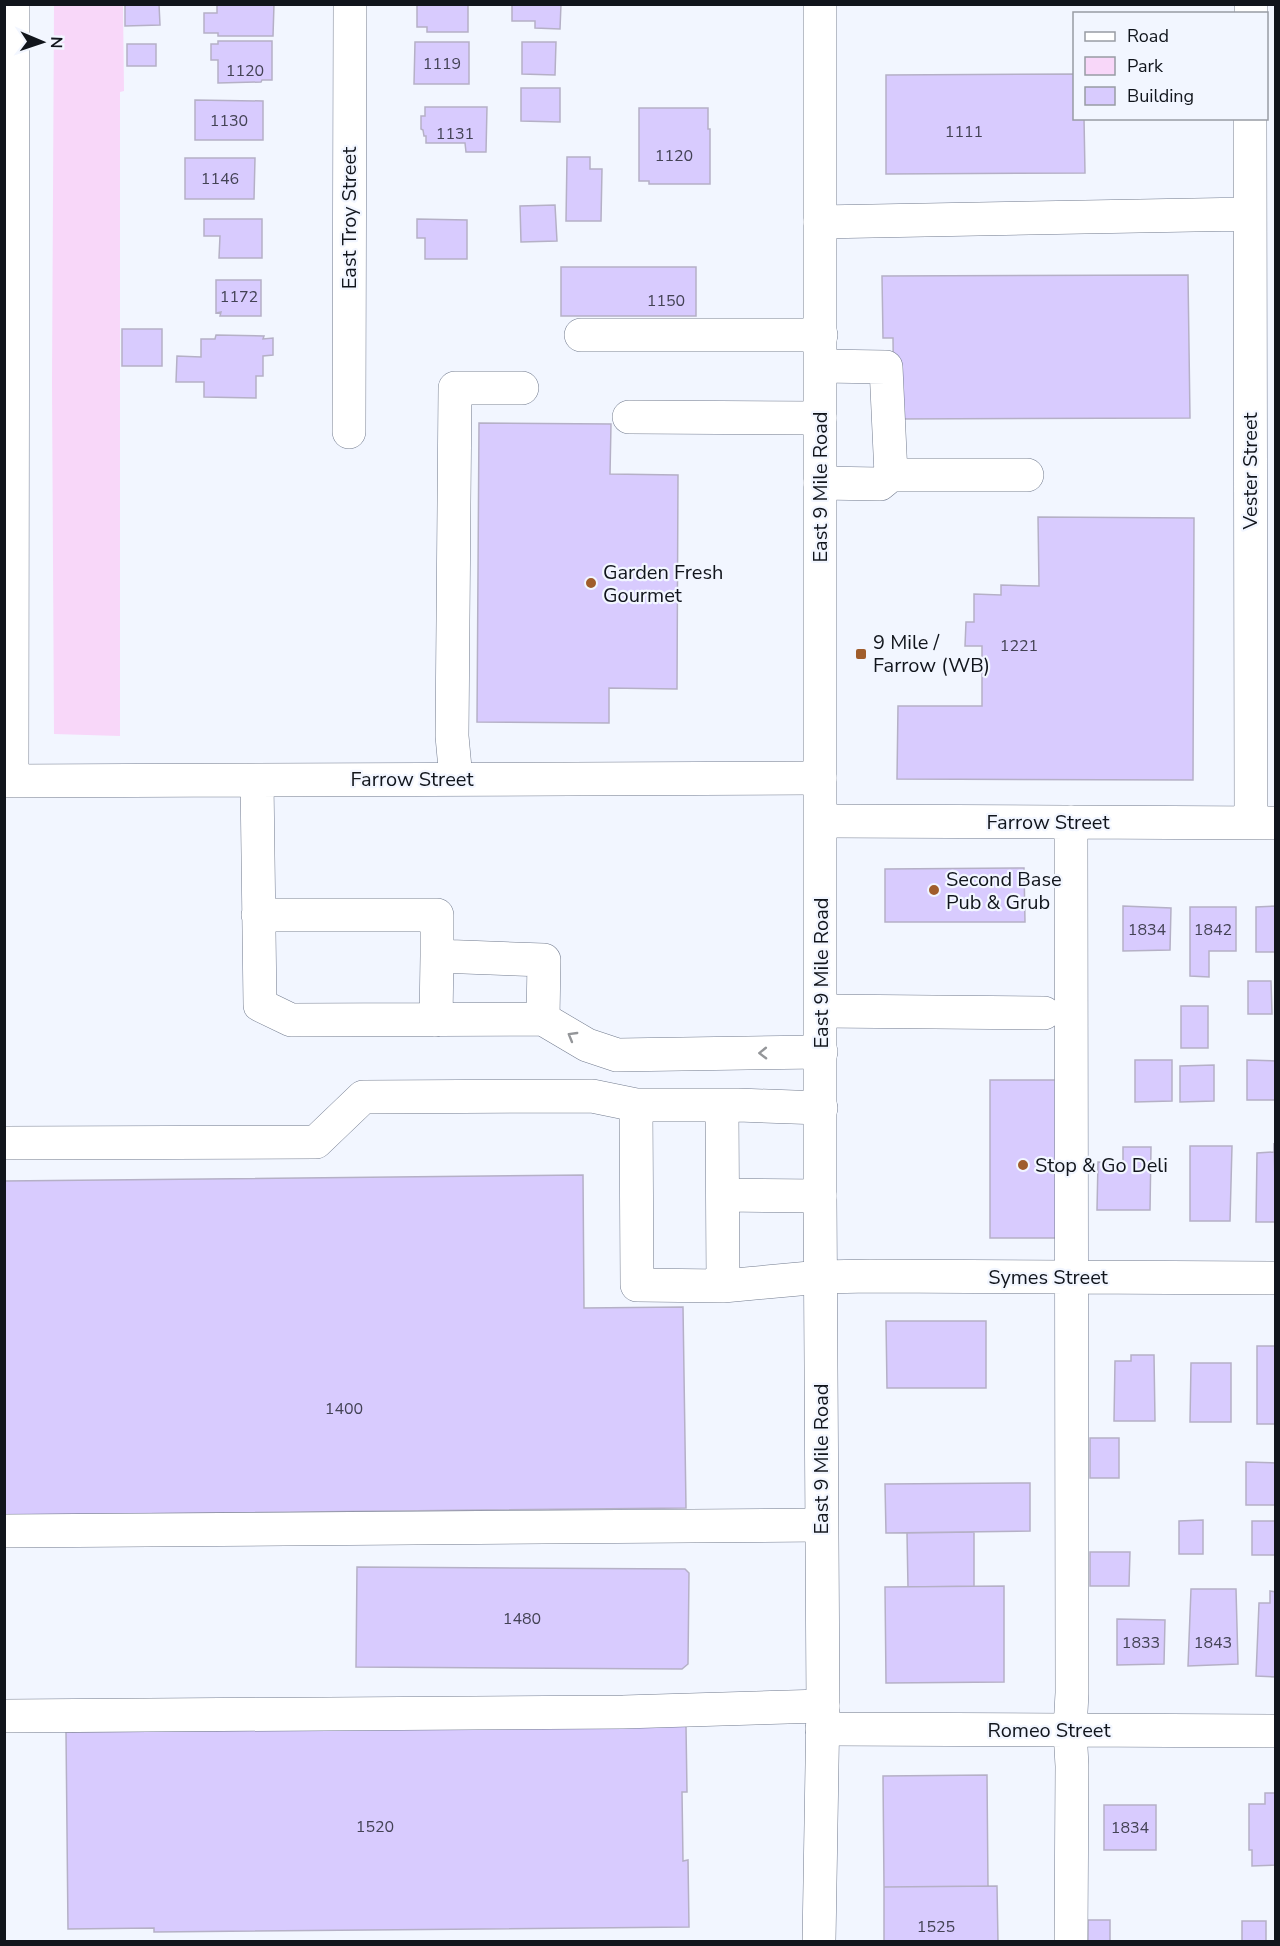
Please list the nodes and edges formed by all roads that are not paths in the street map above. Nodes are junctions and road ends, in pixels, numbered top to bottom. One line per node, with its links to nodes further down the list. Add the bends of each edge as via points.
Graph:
1 (13, 4): 5 (street)
2 (350, 4): 14 (street, East Troy Street)
3 (820, 4): 7 (street, East 9 Mile Road)
4 (1250, 120): 6 (street, Vester Street)
5 (9, 123): 11 (street)
6 (1249, 214): 7 (street); 24 (street, Vester Street)
7 (820, 222): 9 (street, East 9 Mile Road)
8 (581, 335): 9 (street)
9 (821, 350): 13 (street, East 9 Mile Road); 15 (street, via 886,367)
10 (522, 388): 19 (street, via 456,388)
11 (8, 402): 21 (street)
12 (629, 417): 13 (street)
13 (820, 418): 17 (street, East 9 Mile Road)
14 (349, 432)
15 (891, 475): 16 (street); 17 (street, via 880,484)
16 (1027, 475)
17 (820, 483): 18 (street, East 9 Mile Road)
18 (820, 778): 19 (street, Farrow Street); 22 (street, East 9 Mile Road)
19 (456, 779): 20 (street, Farrow Street)
20 (256, 780): 21 (street, Farrow Street); 25 (street)
21 (8, 781)
22 (821, 821): 23 (street, Farrow Street); 27 (street, East 9 Mile Road)
23 (1071, 822): 24 (street, Farrow Street); 39 (street)
24 (1263, 823)
25 (258, 915): 26 (street, via 437,915); 30 (street, via 260,1005 291,1020)
26 (438, 956): 29 (street, via 544,960); 30 (street)
27 (821, 1011): 28 (street); 31 (street, East 9 Mile Road)
28 (1044, 1013)
29 (543, 1019): 30 (street); 31 (street, one-way to 29, via 617,1055 587,1045)
30 (436, 1020)
31 (821, 1052): 34 (street, East 9 Mile Road)
32 (636, 1105): 33 (street); 35 (street, via 592,1096 363,1097 316,1142); 41 (street, Symes Street, via 637,1286)
33 (722, 1105): 34 (street); 36 (street)
34 (821, 1108): 37 (street, East 9 Mile Road)
35 (4, 1143)
36 (723, 1195): 37 (street); 41 (street)
37 (820, 1196): 38 (street, East 9 Mile Road)
38 (820, 1277): 39 (street, Symes Street); 41 (street, Symes Street); 42 (street, East 9 Mile Road)
39 (1071, 1277): 40 (street, Symes Street); 46 (street)
40 (1275, 1278)
41 (723, 1286)
42 (821, 1525): 43 (street); 45 (street, East 9 Mile Road)
43 (4, 1531)
44 (4, 1716): 45 (street, Romeo Street, via 611,1712)
45 (823, 1718): 46 (street, Romeo Street); 48 (street, East 9 Mile Road)
46 (1070, 1730): 47 (street, Romeo Street); 49 (street)
47 (1275, 1731)
48 (819, 1941)
49 (1071, 1941)

